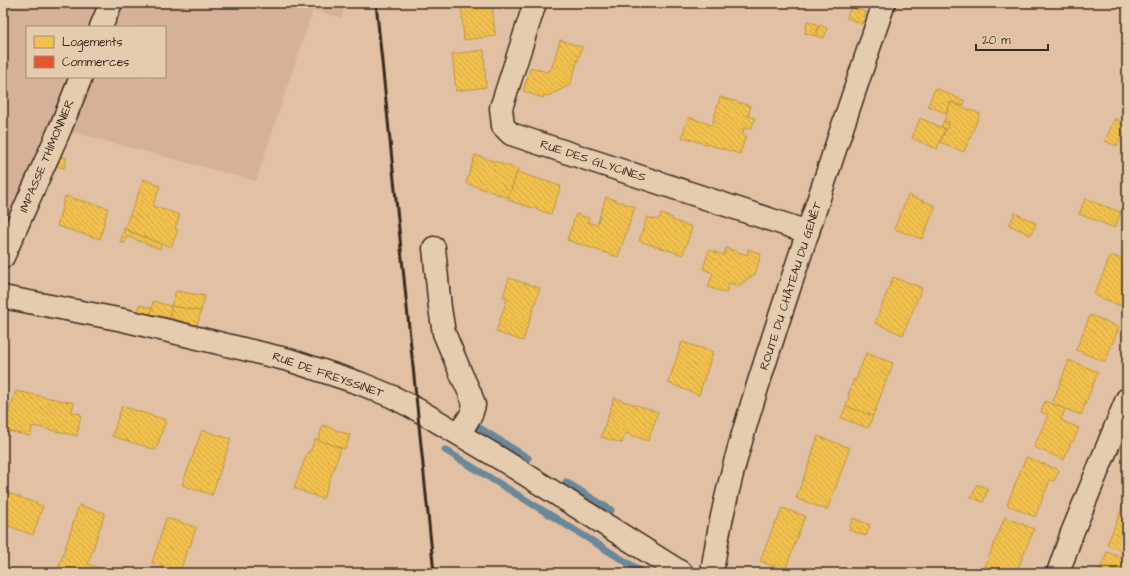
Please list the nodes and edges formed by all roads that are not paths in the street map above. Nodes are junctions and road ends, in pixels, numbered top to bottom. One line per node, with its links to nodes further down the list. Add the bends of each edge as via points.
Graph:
1 (111, 3): 4 (street)
2 (535, 3): 6 (street, RUE DES GLYCINES, via 501,108 503,126 511,134)
3 (884, 3): 6 (street, ROUTE DU CHÂTEAU DU GENÊT)
4 (101, 26)
5 (81, 78): 8 (street, IMPASSE THIMONNIER)
6 (808, 232): 13 (street, ROUTE DU CHÂTEAU DU GENÊT, via 769,350 727,495)
7 (434, 248): 11 (street, via 444,333 474,405)
8 (3, 257)
9 (3, 297): 11 (street, RUE DE FREYSSINET, via 123,320 289,360 391,396)
10 (1127, 399): 14 (street)
11 (459, 434): 12 (street, RUE DE FREYSSINET, via 508,462)
12 (682, 573)
13 (712, 573)
14 (1058, 573)

